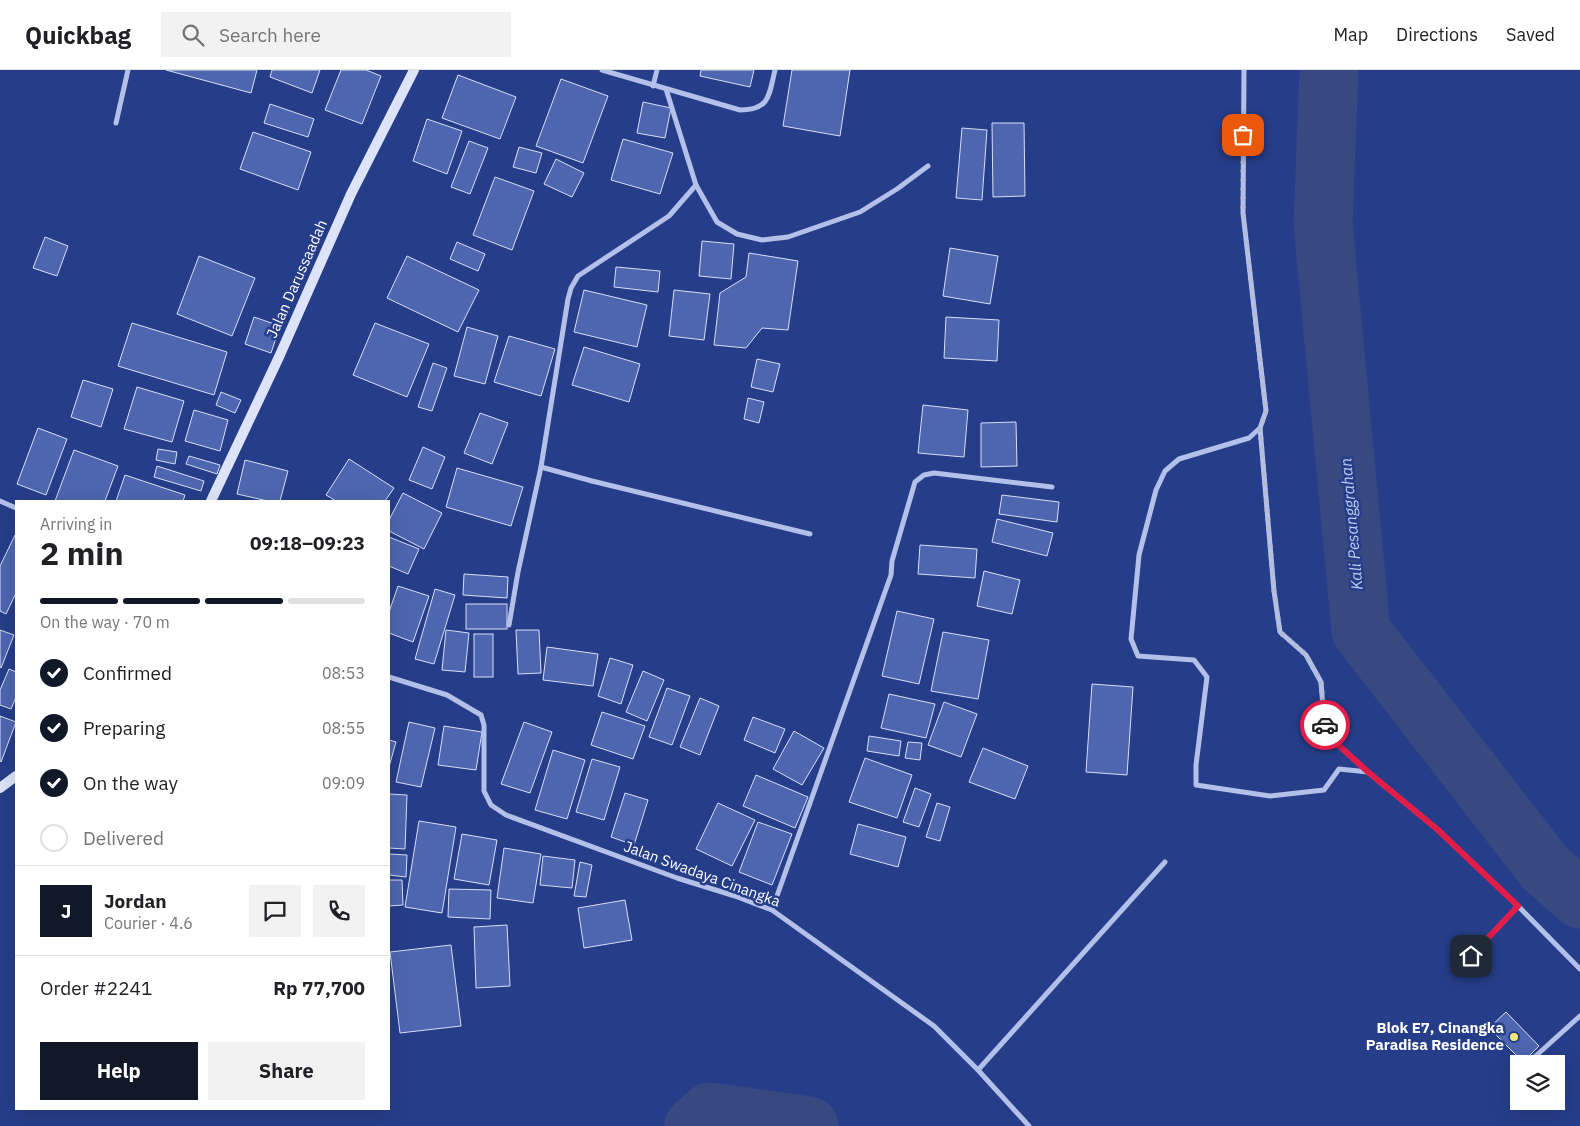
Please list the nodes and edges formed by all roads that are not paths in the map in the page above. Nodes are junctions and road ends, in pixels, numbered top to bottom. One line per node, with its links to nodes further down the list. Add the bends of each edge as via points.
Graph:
1 (128, 70): 9 (street)
2 (414, 70): 15 (street, Jalan Darussaadah, via 351,194)
3 (602, 70): 7 (street)
4 (657, 70): 7 (street)
5 (775, 70): 8 (street, via 770,93 762,106 753,110 740,110)
6 (1244, 70): 12 (street, via 1243,213 1266,411)
7 (653, 86): 8 (street)
8 (666, 89): 11 (street)
9 (116, 123)
10 (928, 166): 11 (street, via 860,212 788,237 762,240 737,234 718,222)
11 (696, 185): 13 (street, via 668,216 578,276 571,288)
12 (1260, 428): 21 (street, via 1280,632 1306,655 1321,682 1325,733); 21 (street, via 1249,438 1179,459 1165,471 1156,490 1139,555 1131,639 1138,656 1194,660 1207,678 1196,785 1270,796 1324,790 1339,769)
13 (541, 467): 18 (street); 19 (street)
14 (1052, 487): 26 (street, via 934,473 915,482 892,561 891,575)
15 (211, 500)
16 (0, 501): 17 (street)
17 (15, 508)
18 (810, 534)
19 (509, 625)
20 (390, 677): 26 (street, Jalan Swadaya Cinangka, via 447,695 481,715 484,725 484,791 491,805 506,814 677,878)
21 (1368, 772): 25 (street, via 1438,830)
22 (15, 777): 23 (street)
23 (0, 788)
24 (1165, 862): 31 (street)
25 (1518, 906): 27 (street); 28 (street)
26 (772, 910): 31 (street, Jalan Swadaya Cinangka, via 934,1026)
27 (1471, 956)
28 (1580, 969)
29 (1580, 1016): 30 (street)
30 (1537, 1055)
31 (978, 1070): 32 (street, Jalan Swadaya Cinangka)
32 (1029, 1126)

